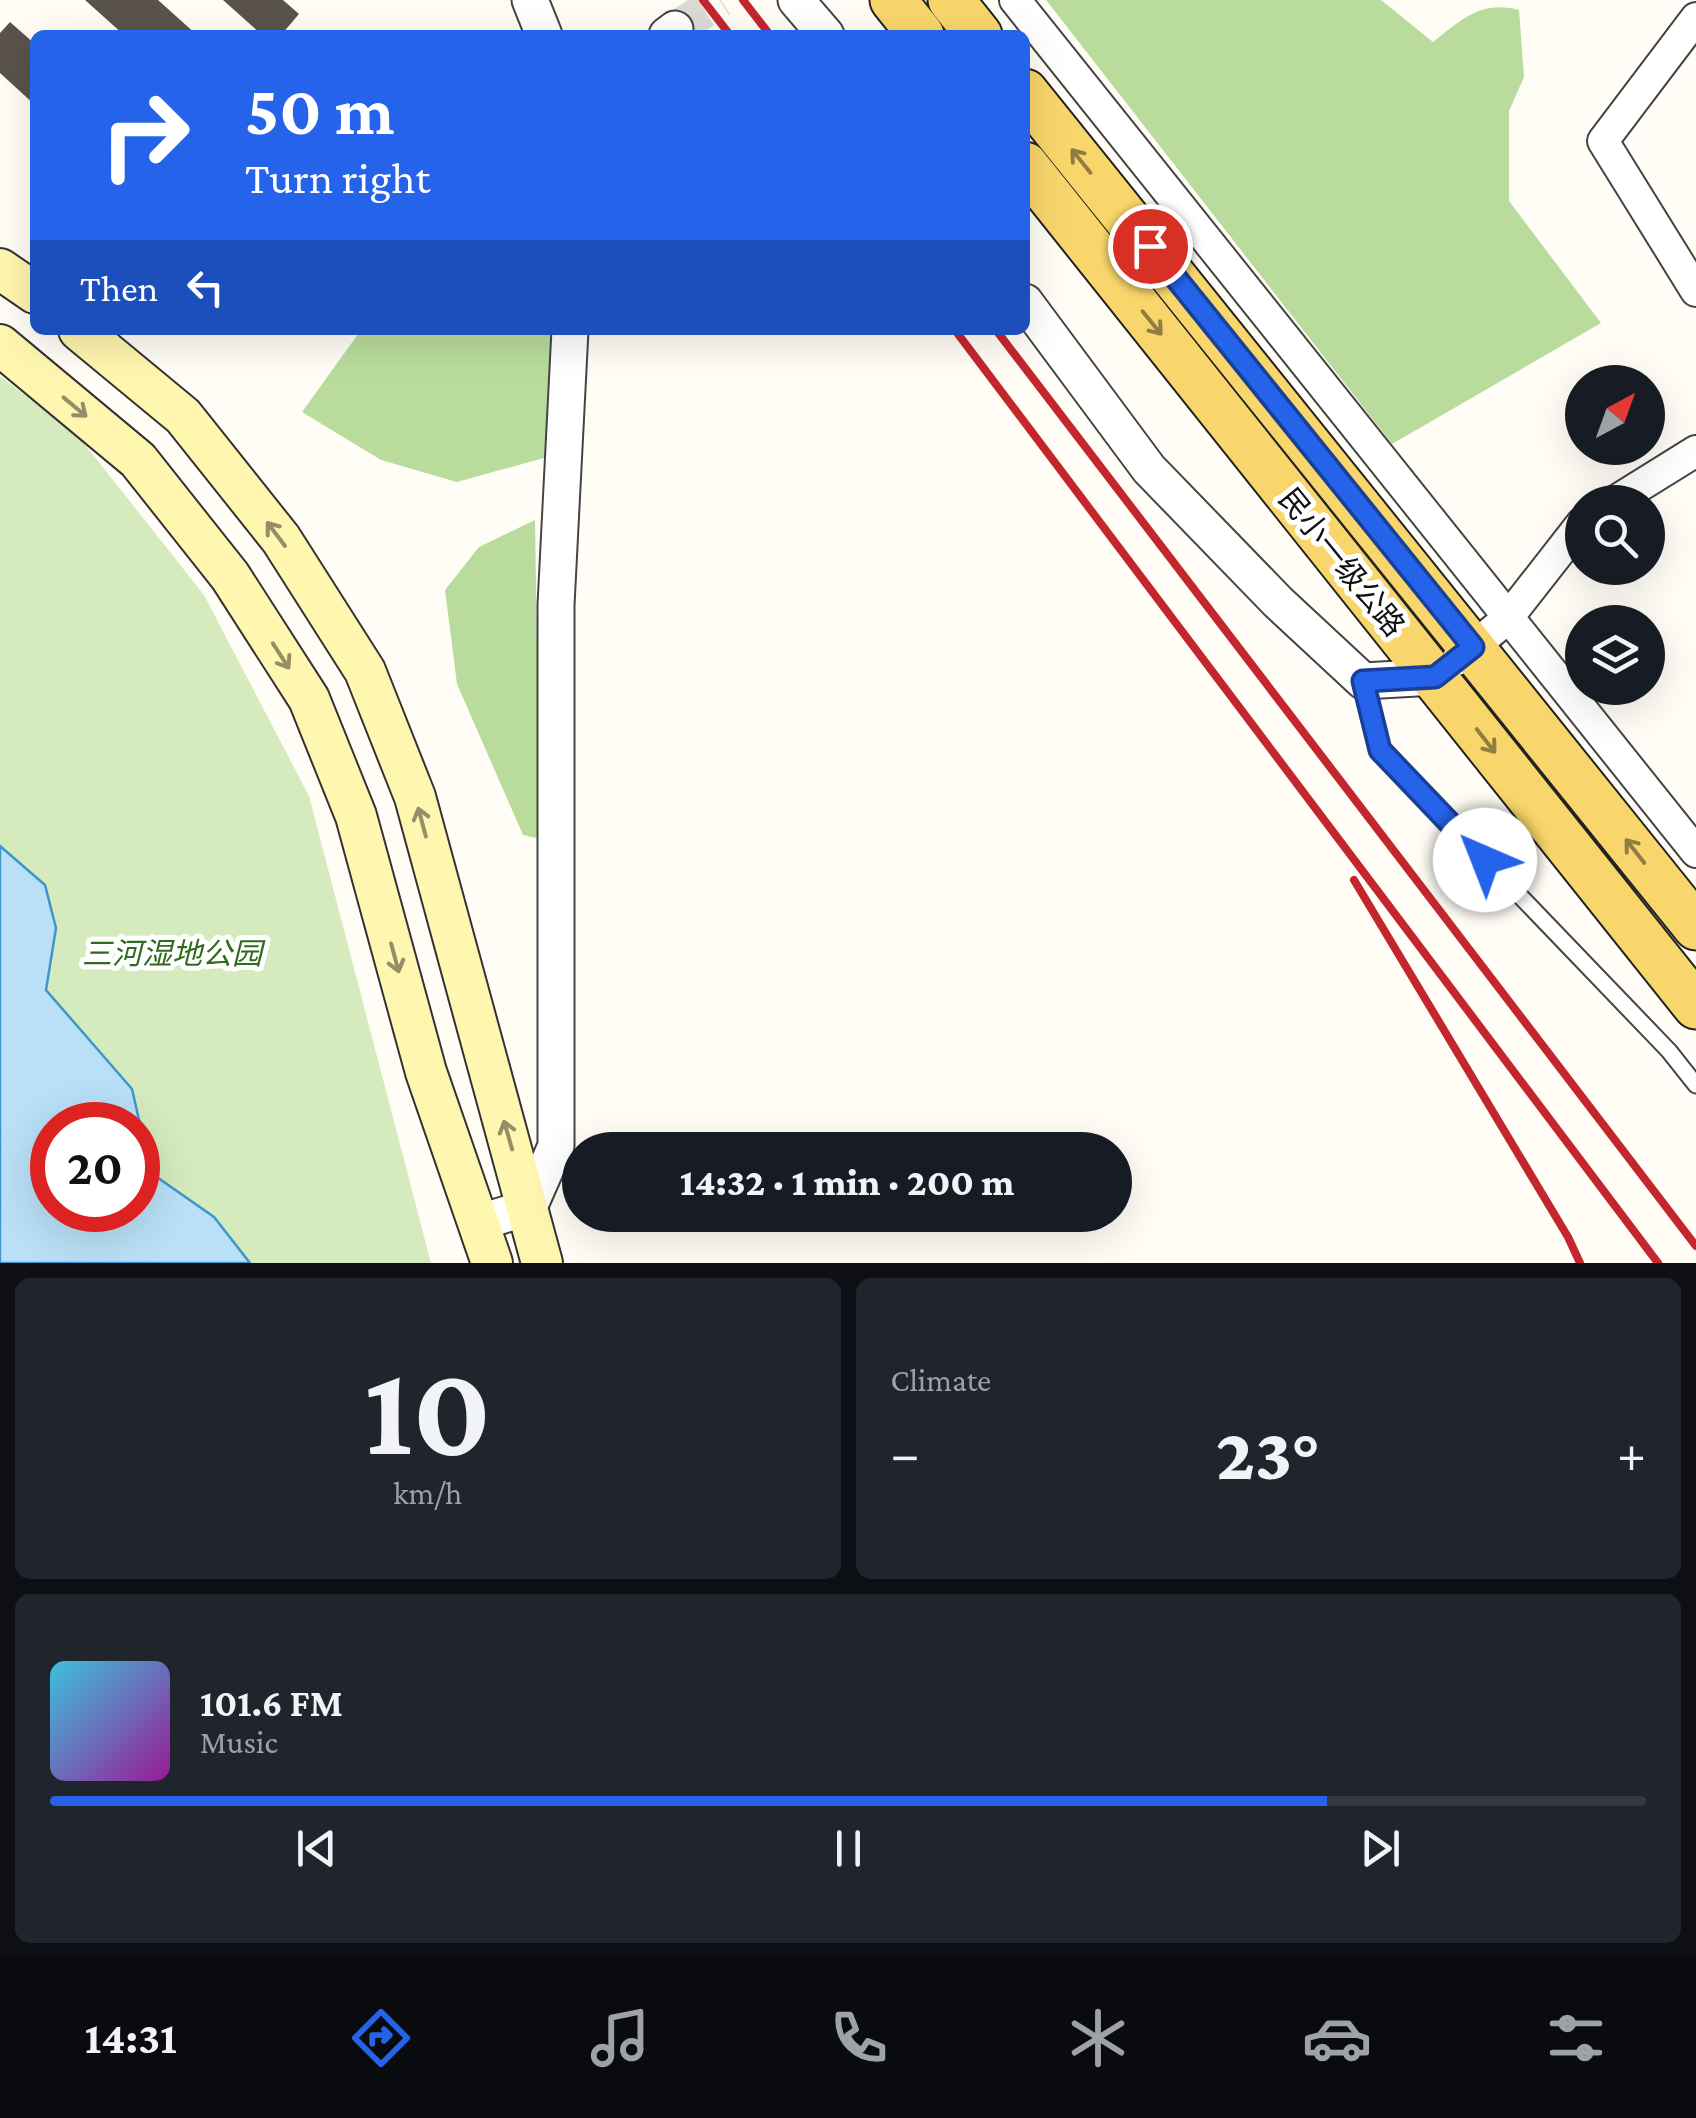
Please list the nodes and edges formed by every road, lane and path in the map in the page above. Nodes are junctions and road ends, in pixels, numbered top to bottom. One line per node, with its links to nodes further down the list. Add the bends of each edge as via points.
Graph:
1 (530, 0): 7 (street)
2 (796, 0): 8 (street)
3 (893, 0): 9 (main road)
4 (951, 0): 10 (main road)
5 (1015, 0): 23 (street)
6 (1696, 18): 15 (street, via 1603,141)
7 (542, 30)
8 (822, 30)
9 (917, 30)
10 (975, 30)
11 (1030, 98): 23 (main road, 民小一级公路, one-way to 11)
12 (1030, 171): 24 (main road, 民小一级公路, one-way to 24)
13 (0, 269): 14 (main road)
14 (30, 290)
15 (1696, 291)
16 (1030, 309): 25 (street, via 1149,469)
17 (85, 335): 30 (main road, one-way to 17, via 416,797 365,671 280,539 183,416)
18 (570, 335): 30 (street, via 556,605 556,1146)
19 (0, 345): 31 (main road, one-way to 31, via 138,460 230,576 309,699 356,816 426,1072)
20 (1696, 451): 21 (street)
21 (1641, 485)
22 (1565, 543): 23 (street)
23 (1490, 633): 24 (street); 26 (street); 27 (main road, 民小一级公路, one-way to 23)
24 (1435, 677): 25 (street); 28 (main road, 民小一级公路, one-way to 28)
25 (1363, 681): 29 (lane, via 1380,750)
26 (1696, 852)
27 (1696, 928)
28 (1696, 1006)
29 (1696, 1085)
30 (528, 1207): 31 (street); 33 (main road)
31 (478, 1223): 32 (main road)
32 (492, 1263)
33 (542, 1263)

